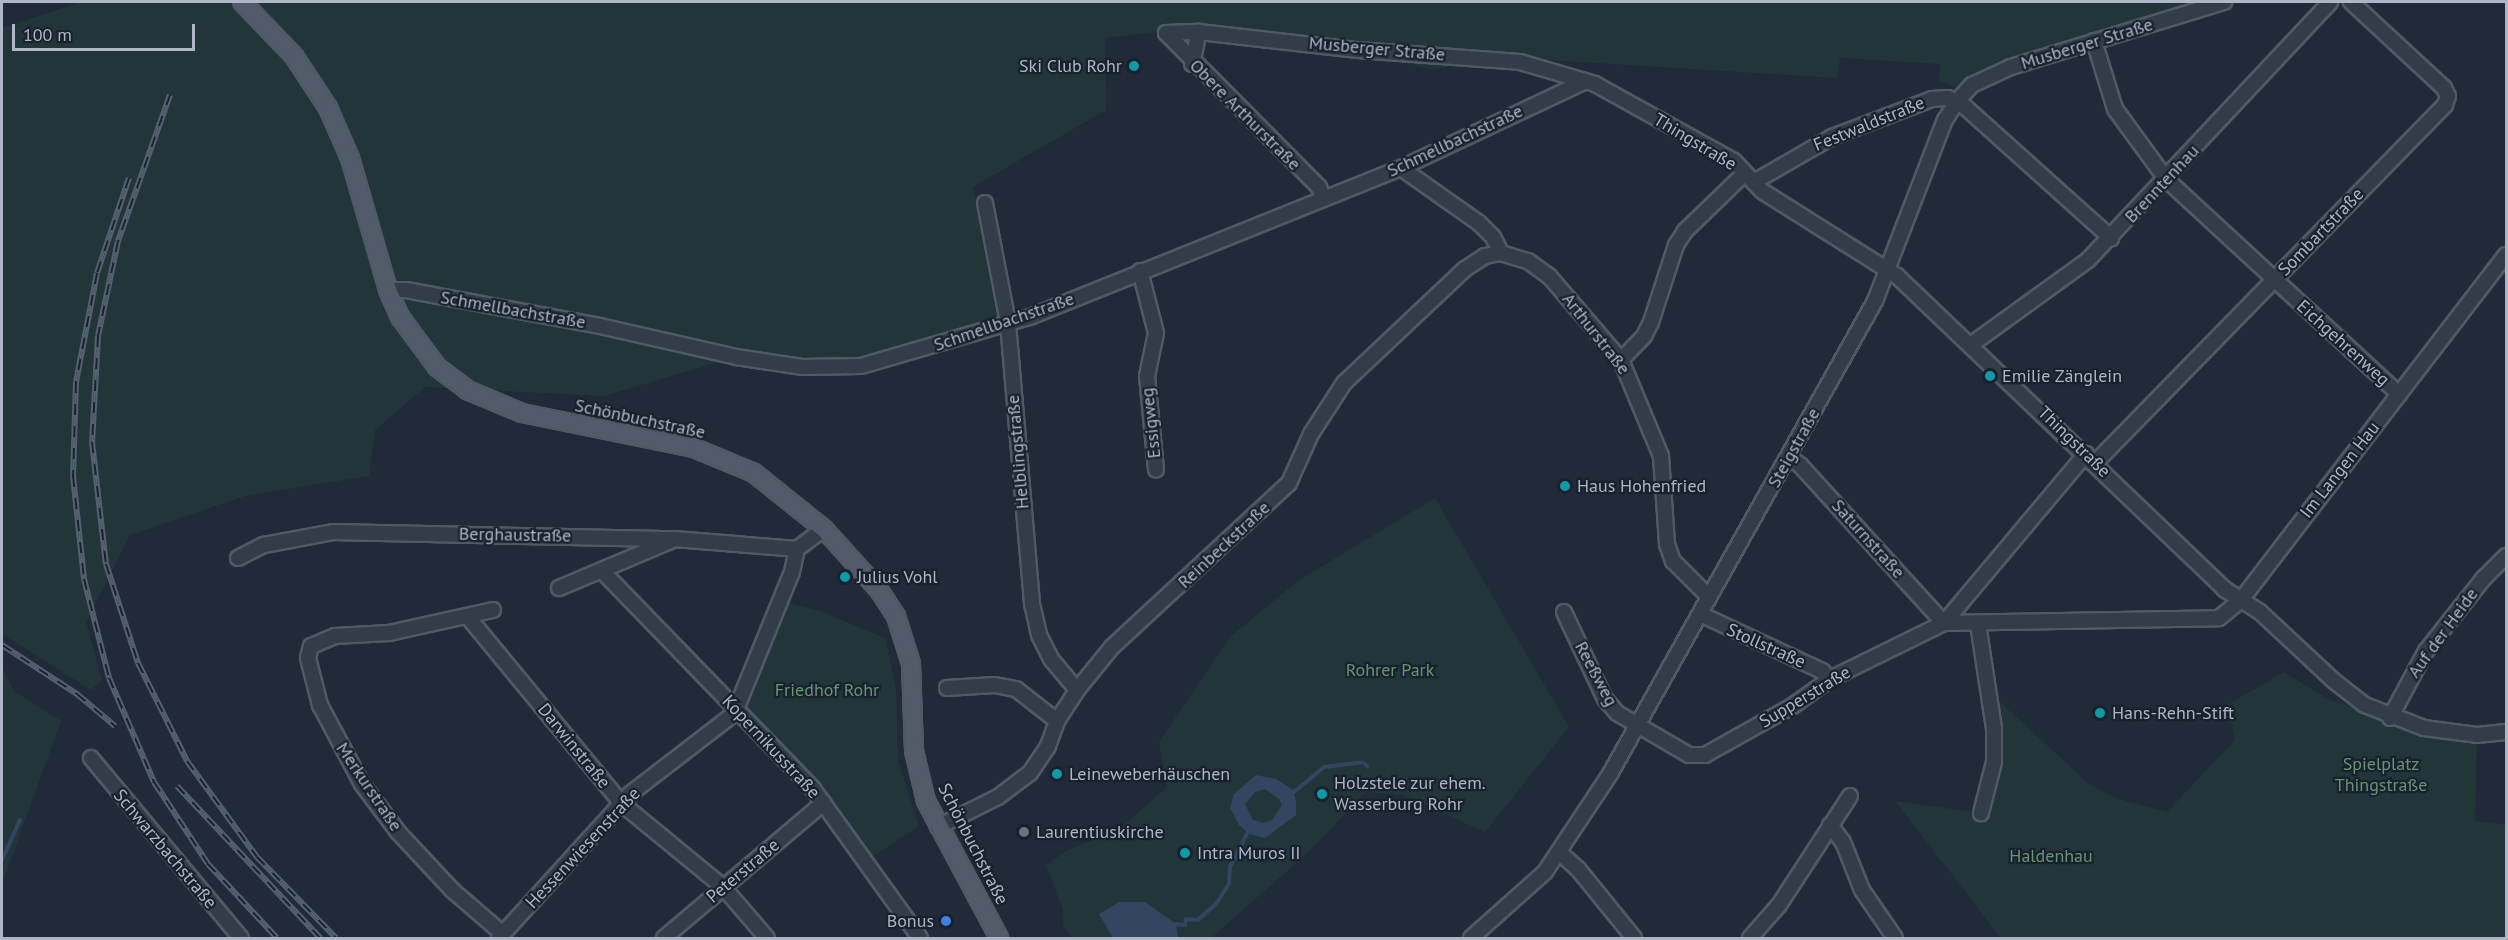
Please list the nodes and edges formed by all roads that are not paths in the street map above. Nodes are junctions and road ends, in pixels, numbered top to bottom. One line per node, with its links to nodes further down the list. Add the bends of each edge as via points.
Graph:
1 (242, 2): 22 (main road, Schönbuchstraße, via 294,56 333,116 350,158)
2 (2224, 2): 7 (street, Musberger Straße)
3 (2330, 2): 13 (street, Brenntenhau)
4 (2351, 2): 21 (street, Sombartstraße, via 2448,96 2445,105)
5 (1199, 32): 6 (street, Musberger Straße); 8 (street); 9 (street, Musberger Straße, via 1358,50 1520,62)
6 (1166, 33): 8 (street, Obere Arthurstraße)
7 (2094, 41): 10 (street, Musberger Straße, via 1990,75); 13 (street, Eichgehrenweg, via 2115,109)
8 (1192, 64): 14 (street, Obere Arthurstraße, via 1318,187)
9 (1586, 81): 11 (street, Schmellbachstraße); 12 (street, Thingstraße, via 1734,161)
10 (1958, 100): 12 (street, Festwaldstraße, via 1932,99 1832,137); 16 (street); 20 (street, Steigstraße, via 1945,120)
11 (1401, 168): 14 (street, Schmellbachstraße); 17 (street, via 1479,223)
12 (1749, 177): 20 (street, Thingstraße); 25 (street, Festwaldstraße, via 1685,231 1676,245 1651,322 1644,336)
13 (2167, 180): 16 (street, Brenntenhau); 21 (street, Eichgehrenweg)
14 (1323, 198): 19 (street, Schmellbachstraße)
15 (985, 202): 23 (street, Helblingstraße)
16 (2110, 238): 24 (street, Brenntenhau, via 2088,260)
17 (1501, 253): 25 (street, Arthurstraße, via 1528,261 1549,276); 47 (street, Reinbeckstraße, via 1485,256 1465,269 1344,383 1319,419 1285,488 1112,647)
18 (2506, 255): 26 (street, Im Langen Hau)
19 (1140, 271): 23 (street, Schmellbachstraße); 29 (street, Essigweg, via 1156,333 1147,387)
20 (1888, 271): 24 (street, Thingstraße); 27 (street, Steigstraße)
21 (2273, 280): 26 (street, Eichgehrenweg); 28 (street, Sombartstraße)
22 (388, 290): 23 (street, Schmellbachstraße, via 406,290 803,367 861,366); 30 (main road, Schönbuchstraße, via 400,317 426,355 467,390 522,413 694,448 723,458 768,482)
23 (1008, 323): 47 (street, Helblingstraße, via 1032,604 1039,634 1051,659)
24 (1972, 344): 28 (street, Thingstraße)
25 (1621, 360): 37 (street, Arthurstraße, via 1661,456 1667,544 1673,561)
26 (2399, 394): 38 (street, Im Langen Hau)
27 (1789, 458): 37 (street, Steigstraße); 43 (street, Saturnstraße, via 1800,465)
28 (2090, 458): 38 (street, Thingstraße, via 2224,589); 43 (street, Sombartstraße)
29 (1156, 470)
30 (824, 529): 32 (street); 59 (main road, Schönbuchstraße, via 879,590 904,638 911,664 918,776)
31 (674, 538): 32 (street, Berghaustraße); 34 (street, Berghaustraße, via 333,532 264,545); 35 (street)
32 (797, 549): 48 (street, Hessenwiesenstraße, via 792,572)
33 (2506, 556): 49 (street, Auf der Heide, via 2426,651)
34 (238, 558)
35 (603, 572): 36 (street); 48 (street, Kopernikusstraße)
36 (559, 588)
37 (1709, 597): 41 (street, Steigstraße)
38 (2241, 600): 44 (street, Supperstraße, via 2219,618); 49 (street, Thingstraße, via 2260,612 2334,681)
39 (493, 610): 42 (street, Merkurstraße)
40 (1564, 612): 51 (street, Reeßweg, via 1605,699)
41 (1700, 614): 45 (street, Stollstraße, via 1822,671); 51 (street, Steigstraße)
42 (468, 617): 56 (street, Darwinstraße); 62 (street, Merkurstraße, via 389,633 335,636 311,646 308,658 320,705 362,784 398,832)
43 (1944, 623): 44 (street, Supperstraße); 45 (street, Supperstraße)
44 (1978, 624): 57 (street, via 1994,729 1994,762)
45 (1830, 679): 51 (street, Supperstraße, via 1794,705 1705,755 1689,755)
46 (947, 687): 50 (street, via 1016,688)
47 (1077, 690): 50 (street, Reinbeckstraße)
48 (736, 709): 55 (street, Kopernikusstraße); 56 (street, Hessenwiesenstraße)
49 (2390, 718): 52 (street, Thingstraße, via 2424,728 2477,735)
50 (1057, 721): 59 (street, Reinbeckstraße, via 1048,746 1030,773 998,797)
51 (1637, 726): 60 (street, Steigstraße)
52 (2506, 732)
53 (91, 758): 65 (street, Schwarzbachstraße)
54 (1850, 796): 58 (street)
55 (823, 803): 61 (street, Peterstraße); 68 (street, Kopernikusstraße)
56 (622, 804): 61 (street, Darwinstraße); 62 (street, Hessenwiesenstraße)
57 (1981, 813)
58 (1830, 825): 63 (street); 71 (street, via 1843,842 1862,890)
59 (938, 827): 64 (main road, Schönbuchstraße)
60 (1559, 852): 69 (street, Steigstraße, via 1528,891); 70 (street, via 1578,869)
61 (723, 887): 66 (street, Peterstraße); 67 (street, Darwinstraße)
62 (501, 936)
63 (1757, 936)
64 (998, 938)
65 (241, 939)
66 (664, 939)
67 (767, 939)
68 (920, 939)
69 (1471, 939)
70 (1634, 939)
71 (1895, 939)

